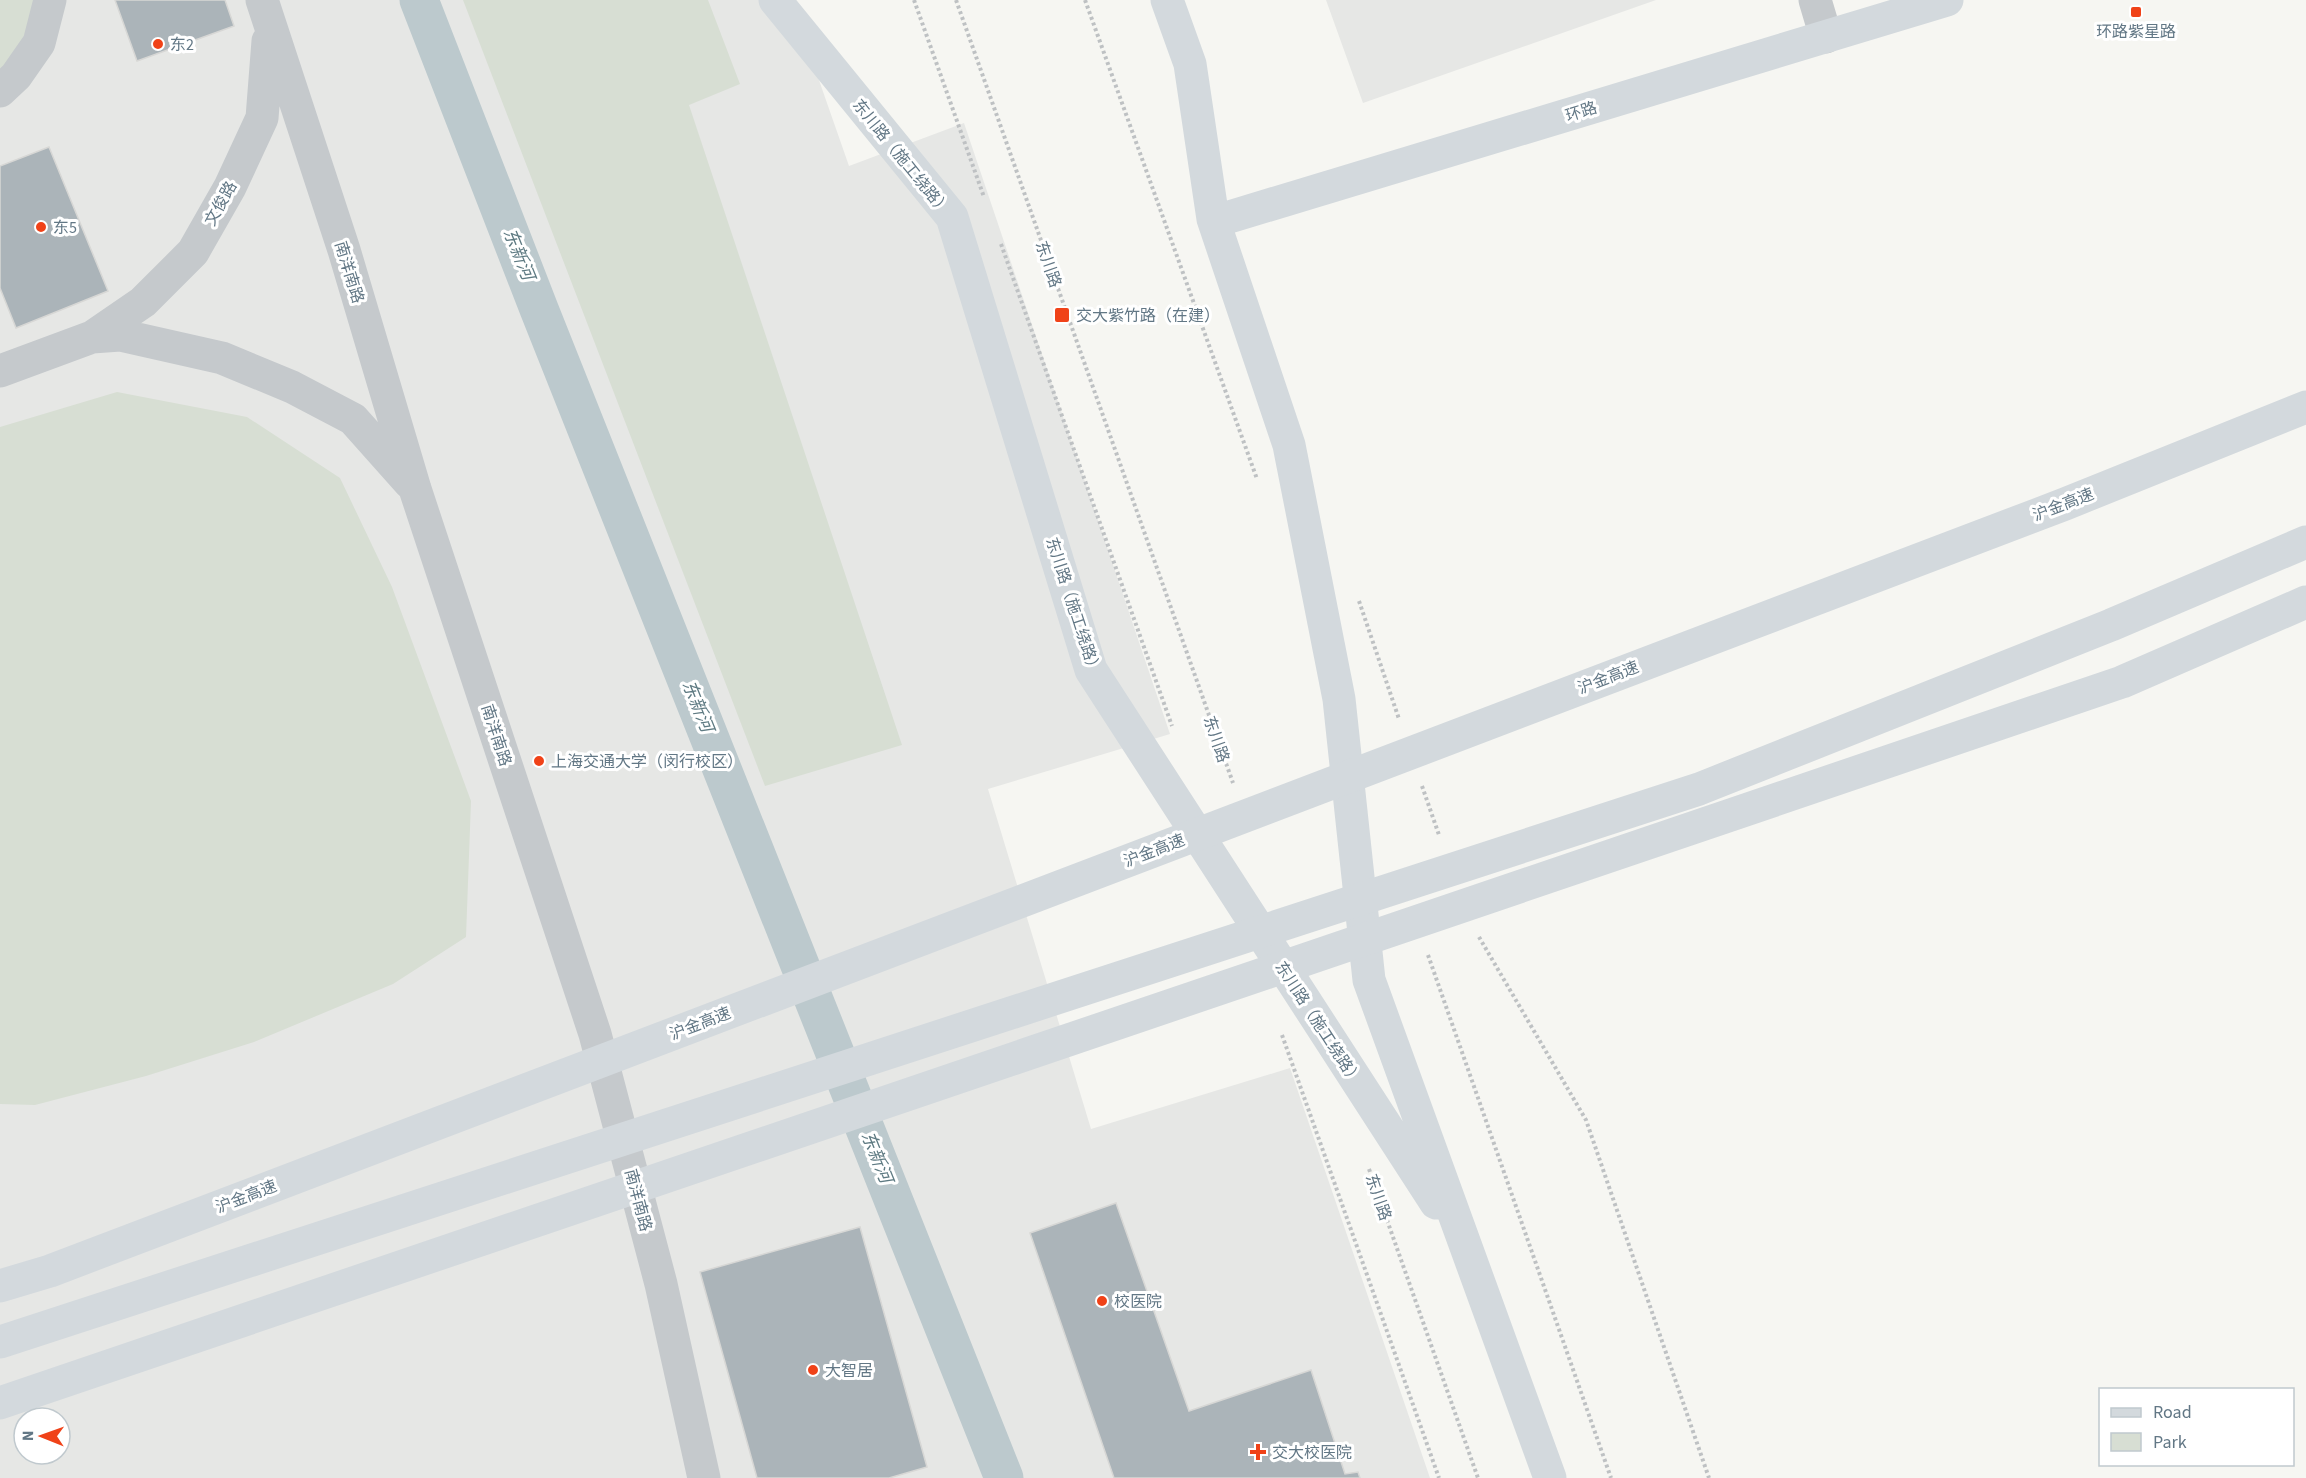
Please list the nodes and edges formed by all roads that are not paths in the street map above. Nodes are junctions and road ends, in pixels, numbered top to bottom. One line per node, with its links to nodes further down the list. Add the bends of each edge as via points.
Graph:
1 (50, 0): 8 (lane, via 39,43)
2 (775, 0): 16 (main road, 东川路（施工绕路）, via 952,217 1091,670)
3 (1167, 0): 9 (main road, via 1190,64)
4 (1815, 0): 7 (lane)
5 (1947, 0): 7 (main road, 环路)
6 (266, 12): 10 (lane, 文俊路, via 262,118 230,187 193,252 143,302); 13 (lane, 南洋南路, via 344,250)
7 (1826, 37): 9 (main road, 环路)
8 (0, 91)
9 (1213, 219): 16 (main road, via 1289,445 1339,699 1369,980)
10 (92, 337): 11 (lane, 文俊路); 13 (lane, 文俊路, via 120,335 222,358 292,387 353,419)
11 (0, 371)
12 (2306, 407): 17 (main road, 沪金高速, via 2065,504 50,1271)
13 (415, 489): 20 (lane, 南洋南路, via 595,1034 661,1284)
14 (2306, 542): 18 (main road, via 2111,625 1699,789)
15 (2306, 602): 19 (main road, via 2122,682)
16 (1468, 1253): 21 (main road)
17 (0, 1286)
18 (0, 1342)
19 (0, 1402)
20 (704, 1478)
21 (1550, 1478)

